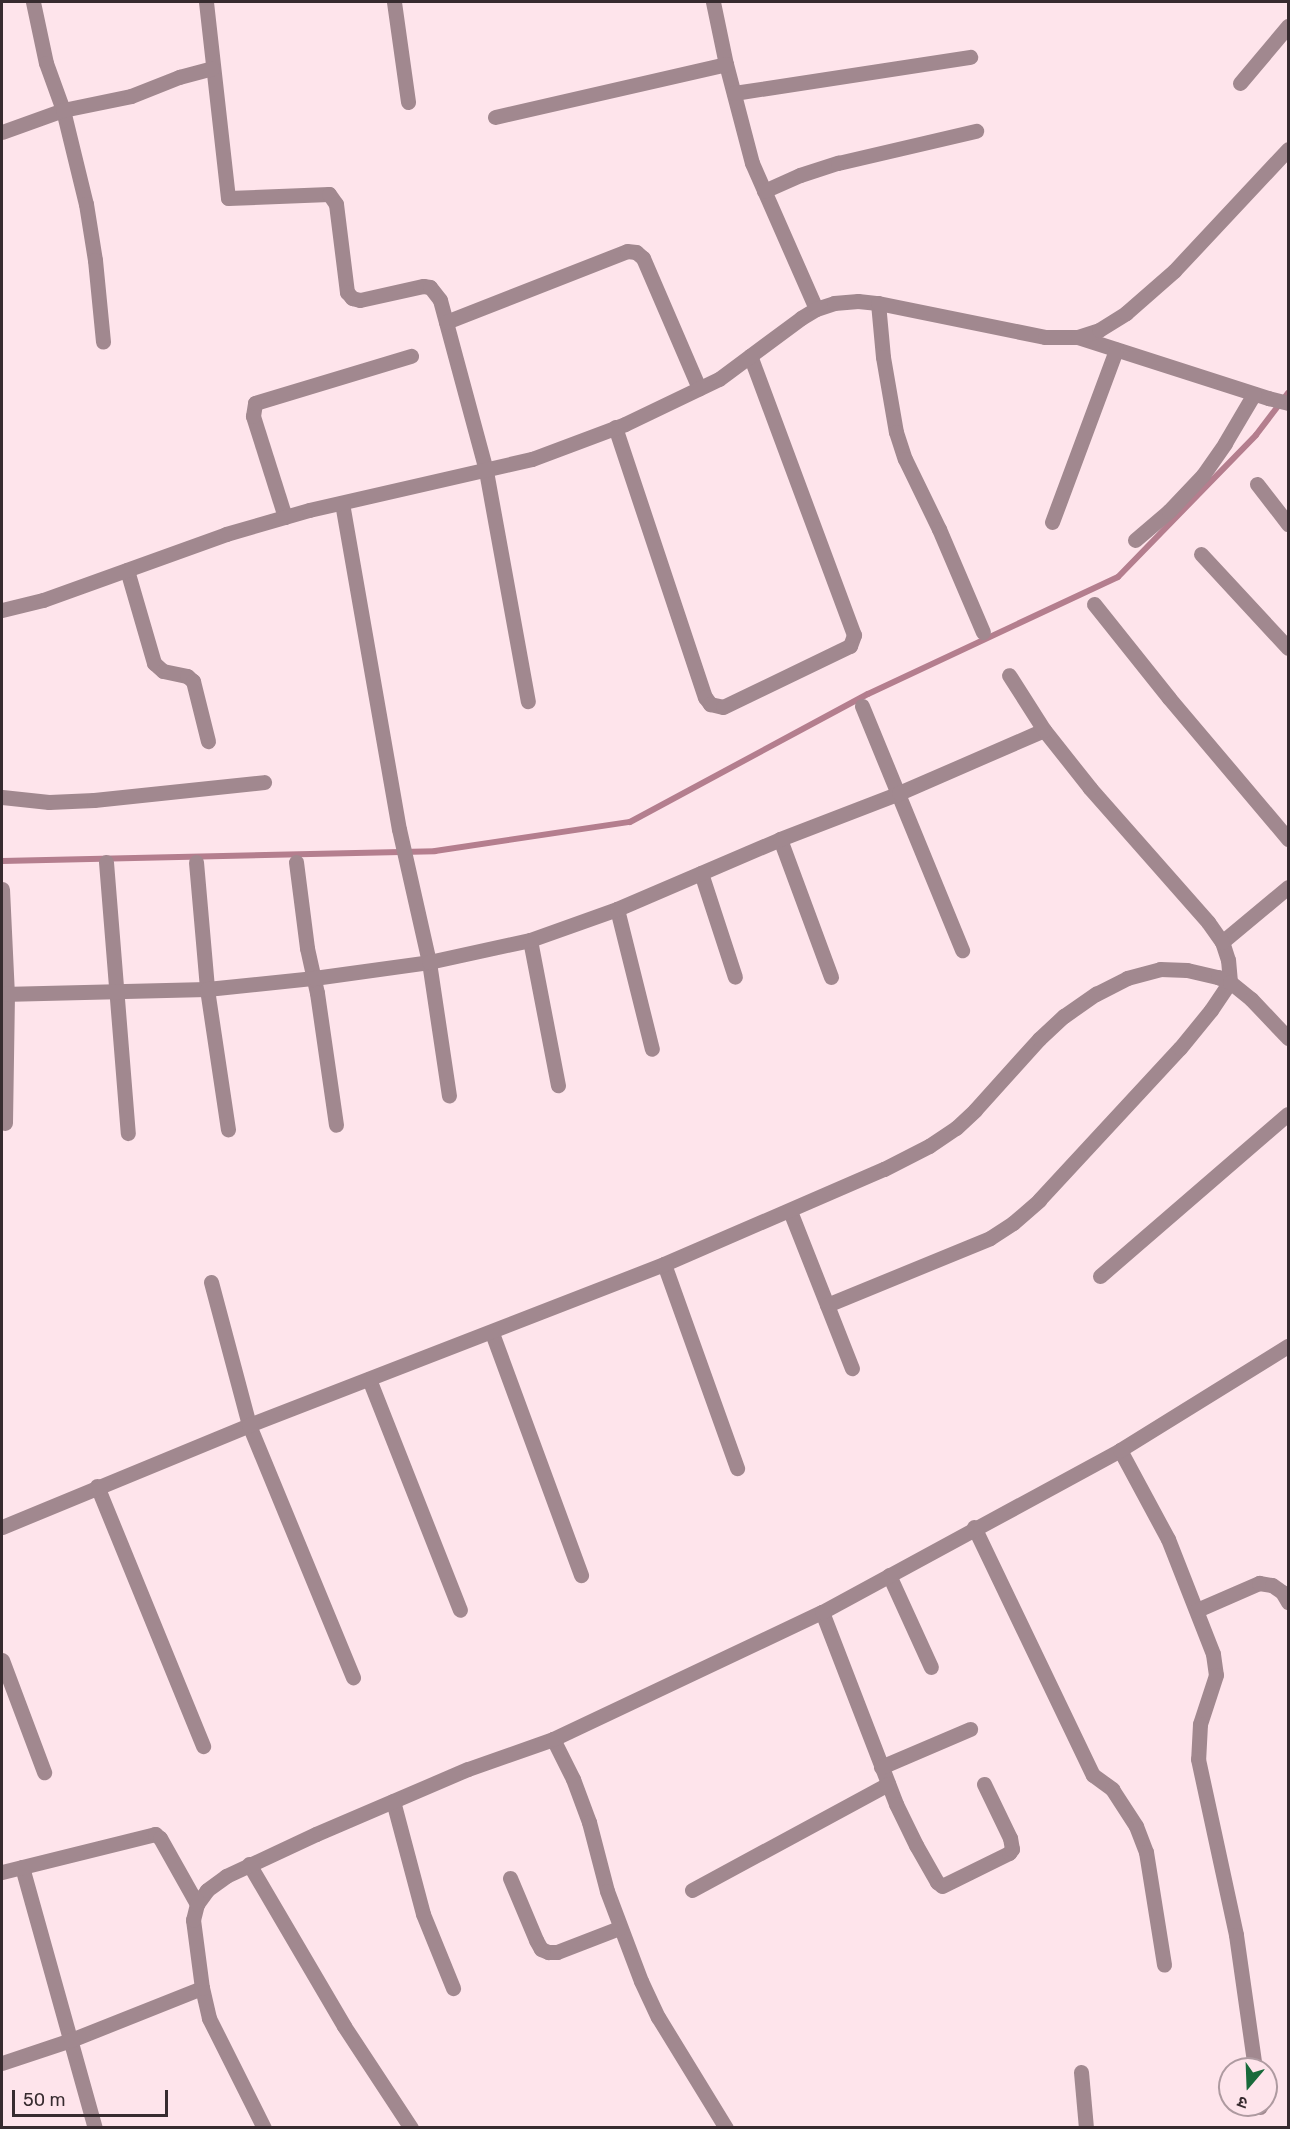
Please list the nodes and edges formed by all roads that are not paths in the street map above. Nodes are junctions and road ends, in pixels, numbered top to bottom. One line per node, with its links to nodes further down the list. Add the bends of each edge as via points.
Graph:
1 (33, 2): 12 (street, via 46,63)
2 (206, 2): 8 (street)
3 (394, 2): 11 (street)
4 (713, 2): 7 (street)
5 (1288, 26): 9 (street)
6 (969, 57): 10 (street)
7 (726, 64): 10 (street); 13 (street)
8 (212, 68): 12 (street, via 179,76 131,96); 20 (street, via 228,198 329,194 336,204 347,292 352,298 360,300 430,287 440,300)
9 (1240, 83)
10 (734, 93): 17 (street, via 752,163)
11 (408, 102)
12 (63, 110): 15 (street); 22 (street, via 86,204)
13 (495, 117)
14 (976, 131): 17 (street, via 838,163)
15 (2, 132)
16 (1288, 149): 21 (street, via 1174,271 1126,313 1099,330)
17 (764, 191): 19 (street)
18 (878, 303): 19 (street, via 842,303); 21 (street, via 1045,337); 41 (street, via 896,432)
19 (816, 309): 25 (street)
20 (446, 322): 26 (street, via 627,251 636,252 643,258); 30 (street)
21 (1078, 337): 23 (street)
22 (103, 342)
23 (1116, 350): 27 (street); 34 (street)
24 (411, 356): 33 (street, via 255,403 253,416)
25 (750, 356): 26 (street); 29 (street, via 854,635 850,646 723,707 710,704)
26 (699, 388): 29 (street)
27 (1261, 396): 28 (street); 36 (street, via 1203,475)
28 (1288, 403)
29 (615, 427): 30 (street, via 532,459)
30 (486, 471): 32 (street); 44 (street)
31 (1257, 484): 35 (street)
32 (342, 503): 33 (street); 63 (street, via 404,856)
33 (285, 517): 38 (street)
34 (1052, 522)
35 (1288, 524)
36 (1136, 540)
37 (1201, 554): 42 (street)
38 (127, 570): 40 (street, via 44,600); 47 (street, via 154,663 193,681)
39 (1094, 604): 51 (street)
40 (2, 610)
41 (983, 632)
42 (1288, 648)
43 (1009, 675): 46 (street)
44 (528, 701)
45 (862, 706): 49 (street)
46 (1044, 730): 49 (street); 61 (street)
47 (208, 741)
48 (264, 783): 50 (street, via 94,800 49,802)
49 (899, 793): 52 (street); 62 (street)
50 (2, 797)
51 (1288, 838)
52 (780, 839): 56 (street); 65 (street)
53 (106, 862): 69 (street)
54 (196, 862): 68 (street)
55 (296, 862): 66 (street)
56 (701, 873): 59 (street); 64 (street)
57 (1288, 887): 61 (street)
58 (2, 889): 70 (street)
59 (617, 909): 60 (street); 72 (street)
60 (530, 940): 63 (street); 73 (street)
61 (1222, 942): 67 (street)
62 (962, 950)
63 (429, 963): 66 (street); 74 (street)
64 (735, 977)
65 (831, 977)
66 (314, 978): 68 (street); 77 (street)
67 (1230, 982): 71 (street); 80 (street, via 1187,970 1160,969 1127,978 1096,994 1039,1039 956,1128 884,1169); 84 (street, via 1180,1048 1013,1223 990,1239)
68 (207, 989): 69 (street); 78 (street)
69 (116, 992): 70 (street); 79 (street)
70 (4, 993): 76 (street)
71 (1288, 1038)
72 (652, 1049)
73 (558, 1085)
74 (449, 1096)
75 (1288, 1114): 82 (street)
76 (4, 1122)
77 (336, 1125)
78 (228, 1129)
79 (128, 1133)
80 (790, 1210): 81 (street); 84 (street)
81 (664, 1264): 85 (street); 91 (street)
82 (1101, 1276)
83 (211, 1282): 89 (street)
84 (827, 1305): 87 (street)
85 (492, 1333): 88 (street); 95 (street)
86 (1288, 1346): 90 (street)
87 (852, 1368)
88 (369, 1379): 89 (street); 99 (street)
89 (249, 1425): 92 (street); 103 (street)
90 (1120, 1450): 94 (street); 98 (street, via 1168,1539)
91 (737, 1467)
92 (97, 1486): 93 (street); 106 (street)
93 (2, 1527)
94 (974, 1527): 96 (street); 119 (street, via 1093,1775 1112,1789 1136,1826 1146,1852)
95 (581, 1575)
96 (889, 1575): 100 (street); 102 (street)
97 (1288, 1602): 98 (street, via 1272,1585 1259,1583)
98 (1195, 1604): 123 (street, via 1213,1654 1216,1675 1200,1724 1198,1759 1236,1935)
99 (460, 1610)
100 (822, 1612): 105 (street); 107 (street)
101 (2, 1660): 108 (street)
102 (931, 1667)
103 (353, 1677)
104 (970, 1729): 107 (street)
105 (553, 1739): 111 (street); 118 (street, via 589,1822)
106 (203, 1746)
107 (881, 1767): 109 (street)
108 (44, 1772)
109 (888, 1784): 110 (street, via 916,1845 942,1886 1012,1849); 116 (street)
110 (984, 1784)
111 (393, 1801): 112 (street); 121 (street, via 423,1914)
112 (249, 1864): 117 (street, via 207,1890); 128 (street, via 344,2026)
113 (22, 1867): 114 (street); 117 (street, via 155,1834); 122 (street)
114 (2, 1872)
115 (510, 1878): 118 (street, via 536,1940 548,1952)
116 (692, 1890)
117 (197, 1904): 120 (street, via 193,1920)
118 (619, 1928): 129 (street, via 658,2017)
119 (1164, 1965)
120 (202, 1988): 122 (street); 127 (street, via 209,2018)
121 (453, 1988)
122 (71, 2040): 124 (street); 126 (street)
123 (1253, 2057)
124 (2, 2063)
125 (1081, 2072): 130 (street)
126 (95, 2127)
127 (264, 2127)
128 (411, 2127)
129 (726, 2127)
130 (1086, 2127)

